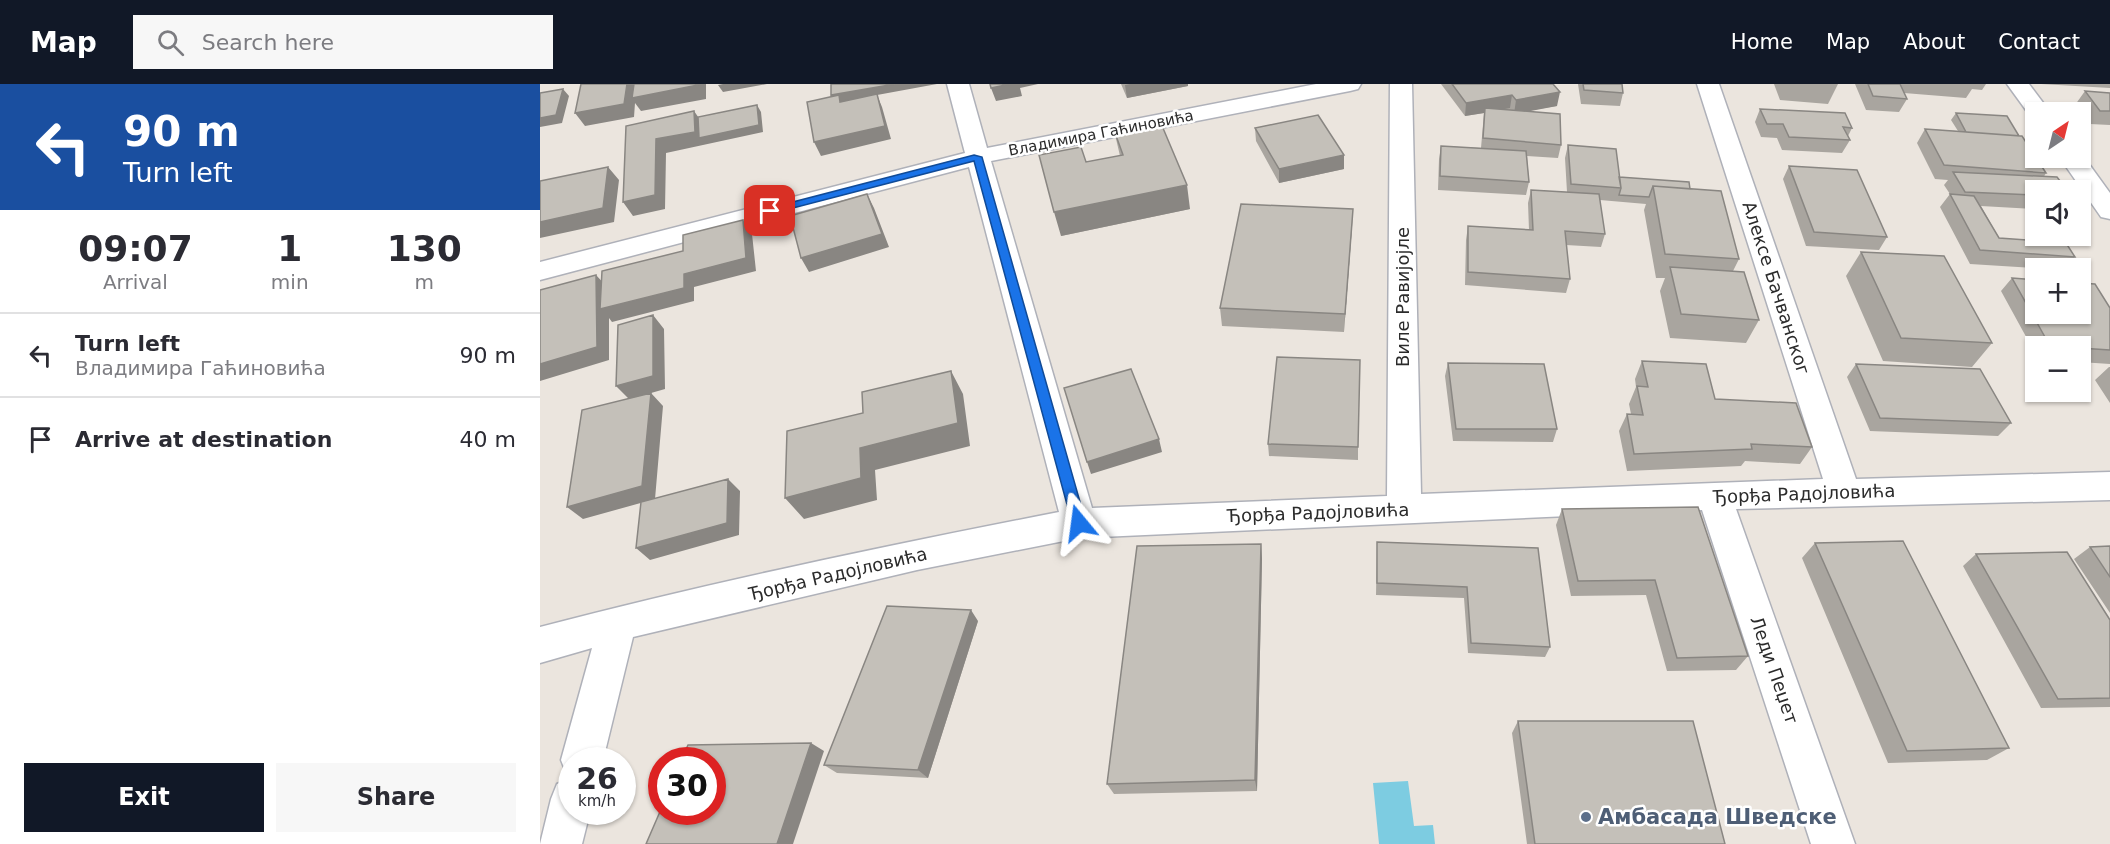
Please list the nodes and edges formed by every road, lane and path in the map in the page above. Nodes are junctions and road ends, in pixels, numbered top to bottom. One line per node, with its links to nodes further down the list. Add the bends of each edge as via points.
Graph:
1 (958, 84): 7 (street)
2 (1350, 84): 7 (street, Владимира Гаћиновића)
3 (1401, 84): 14 (street, Виле Равијојле)
4 (1708, 84): 12 (street, Алексе Бачванског)
5 (2018, 84): 6 (street)
6 (2032, 102)
7 (977, 157): 10 (street, Владимира Гаћиновића); 15 (street)
8 (2079, 168): 9 (street)
9 (2110, 211)
10 (540, 271)
11 (2110, 486): 12 (street, Ђорђа Радојловића)
12 (1844, 493): 13 (street, Ђорђа Радојловића)
13 (1714, 496): 14 (street, Ђорђа Радојловића); 21 (street, Леди Пеџет)
14 (1404, 510): 15 (street, Ђорђа Радојловића)
15 (1079, 523): 16 (street, Ђорђа Радојловића, via 917,555)
16 (618, 624): 17 (street, Ђорђа Радојловића); 18 (street)
17 (540, 645)
18 (585, 747)
19 (565, 825): 20 (street)
20 (560, 844)
21 (1833, 844)

